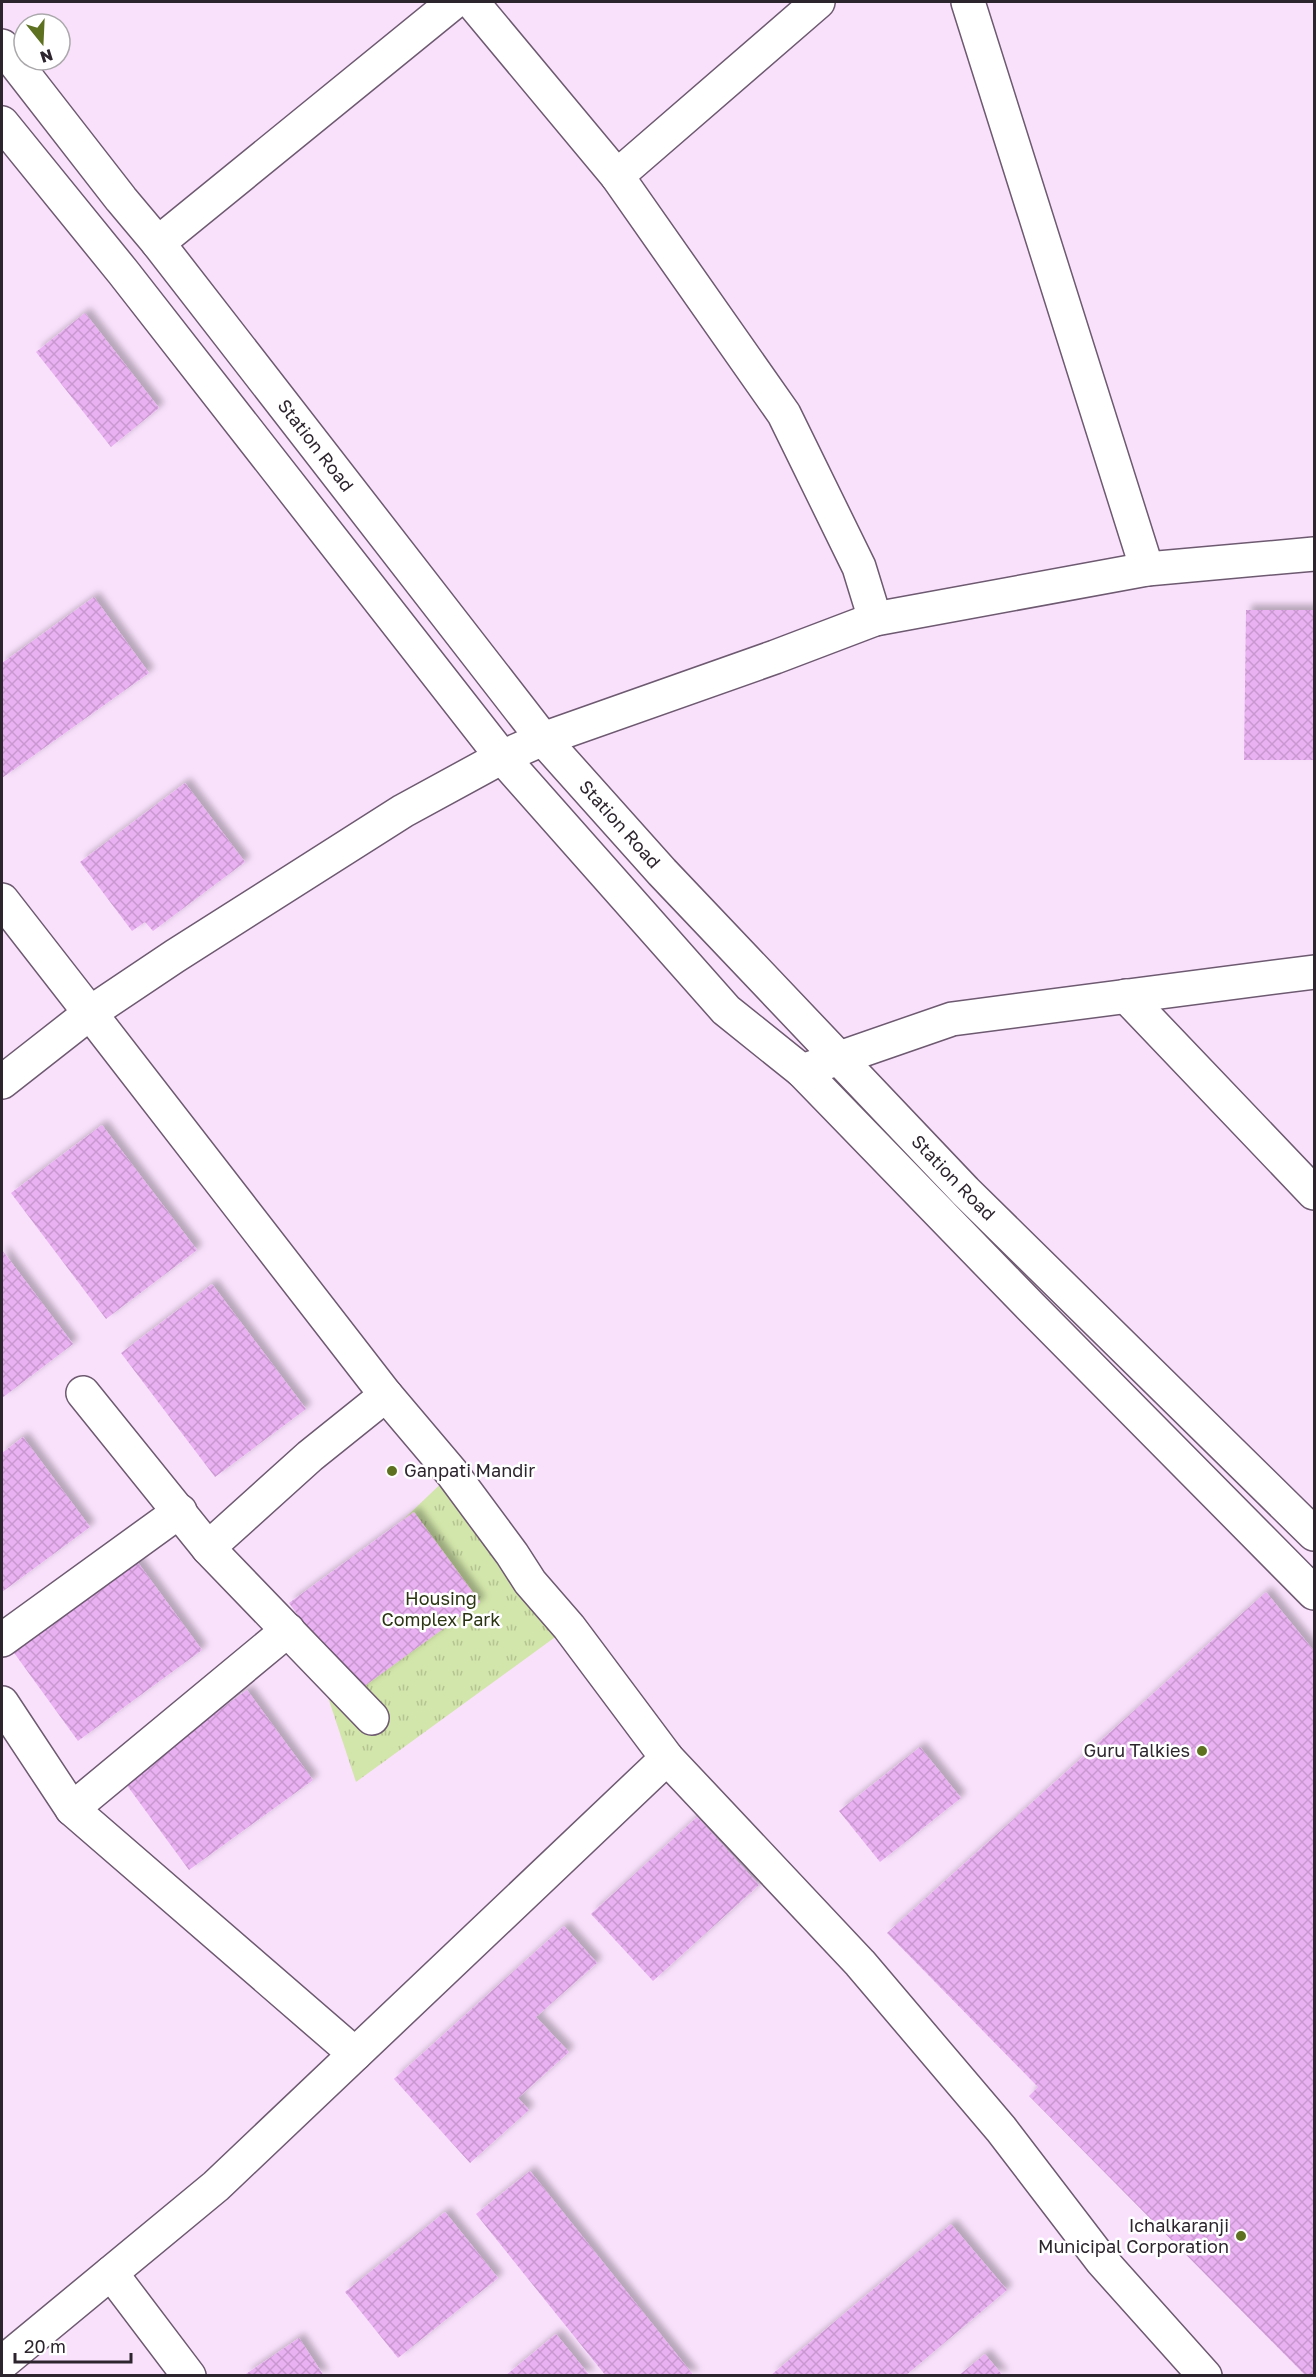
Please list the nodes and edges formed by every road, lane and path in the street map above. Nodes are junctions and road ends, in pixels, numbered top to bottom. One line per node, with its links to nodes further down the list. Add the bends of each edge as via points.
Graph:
1 (454, 2): 8 (street)
2 (472, 2): 7 (street)
3 (818, 2): 7 (street)
4 (968, 2): 10 (street)
5 (2, 46): 8 (street, Station Road)
6 (2, 123): 13 (street, Station Road)
7 (617, 176): 11 (street, via 784,414 859,567)
8 (158, 243): 12 (street, Station Road)
9 (1314, 554): 10 (street)
10 (1147, 569): 11 (street)
11 (875, 620): 12 (street)
12 (543, 739): 13 (street); 18 (street, Station Road, via 662,872)
13 (502, 757): 17 (street, via 403,810); 19 (street, Station Road, via 726,1010)
14 (2, 900): 17 (street)
15 (1314, 972): 16 (street)
16 (1126, 996): 18 (street, via 952,1019); 21 (street)
17 (90, 1013): 20 (street); 23 (street)
18 (840, 1058): 19 (street); 25 (street, Station Road, via 965,1191)
19 (802, 1071): 27 (street, Station Road)
20 (2, 1082)
21 (1314, 1193)
22 (83, 1393): 24 (street)
23 (386, 1395): 26 (street, via 310,1456); 32 (street, via 452,1473 530,1582 569,1627)
24 (180, 1511): 26 (street); 29 (street)
25 (1314, 1534)
26 (208, 1548): 28 (street)
27 (1314, 1593)
28 (288, 1630): 31 (street); 33 (street)
29 (2, 1640)
30 (2, 1703): 33 (street)
31 (372, 1718)
32 (667, 1758): 34 (street); 38 (street, via 860,1963 1001,2129 1102,2261)
33 (72, 1809): 34 (street)
34 (355, 2054): 35 (street, via 216,2186)
35 (111, 2273): 36 (street); 37 (street)
36 (2, 2363)
37 (189, 2376)
38 (1205, 2376)

